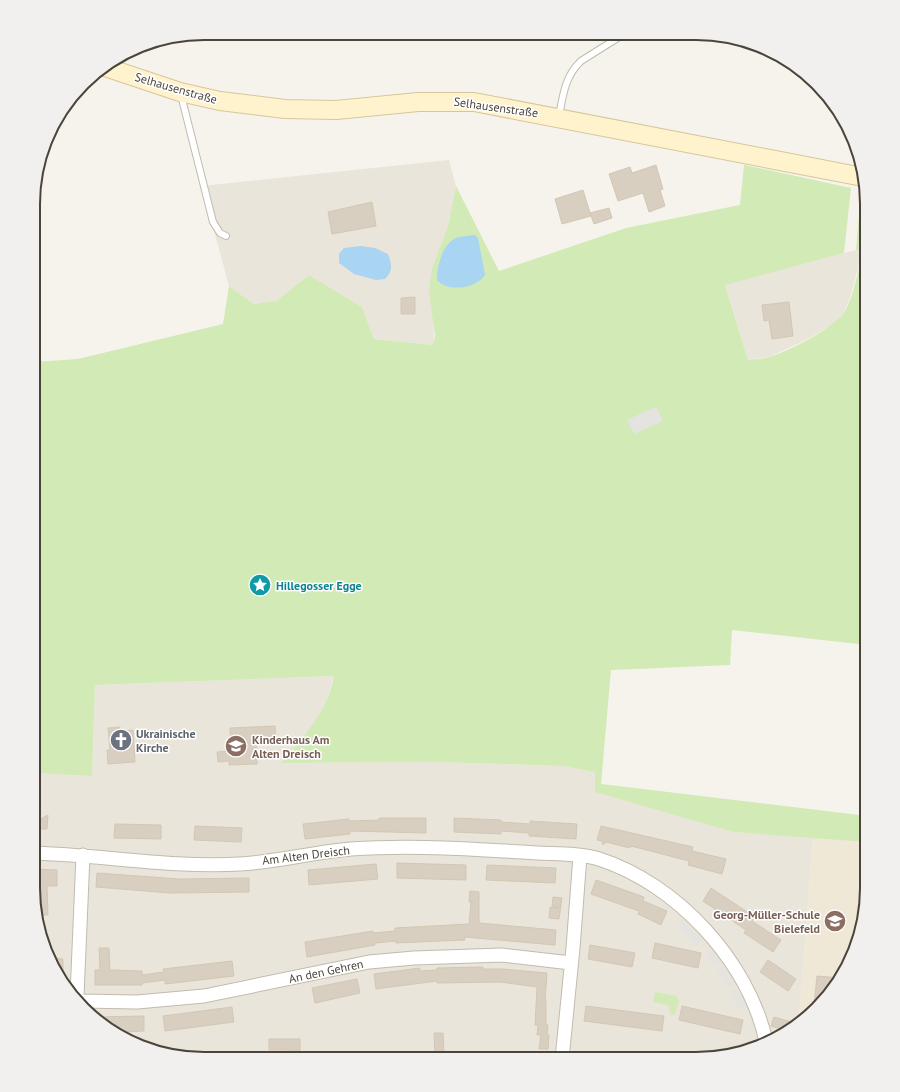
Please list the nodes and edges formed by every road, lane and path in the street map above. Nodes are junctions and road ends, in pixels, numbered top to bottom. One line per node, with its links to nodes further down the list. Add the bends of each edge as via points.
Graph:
1 (614, 40): 4 (lane, via 575,66 566,84)
2 (111, 69): 3 (street, Selhausenstraße)
3 (180, 92): 4 (street, Selhausenstraße, via 220,101 285,109 336,110 418,102 474,102); 6 (lane, via 214,222 220,233)
4 (559, 118): 5 (street, Selhausenstraße)
5 (858, 176)
6 (226, 236)
7 (40, 852): 8 (street, Am Alten Dreisch)
8 (83, 855): 9 (street, Am Alten Dreisch, via 206,864 240,864 350,849 392,848 491,850); 11 (street)
9 (580, 856): 10 (street); 13 (street, Am Alten Dreisch, via 598,858 634,875 686,911 714,940 733,965 750,996)
10 (571, 963): 12 (street, An den Gehren, via 502,956 414,958 369,962 204,996 137,1002); 14 (street)
11 (77, 992)
12 (85, 1001)
13 (765, 1037)
14 (563, 1052)

